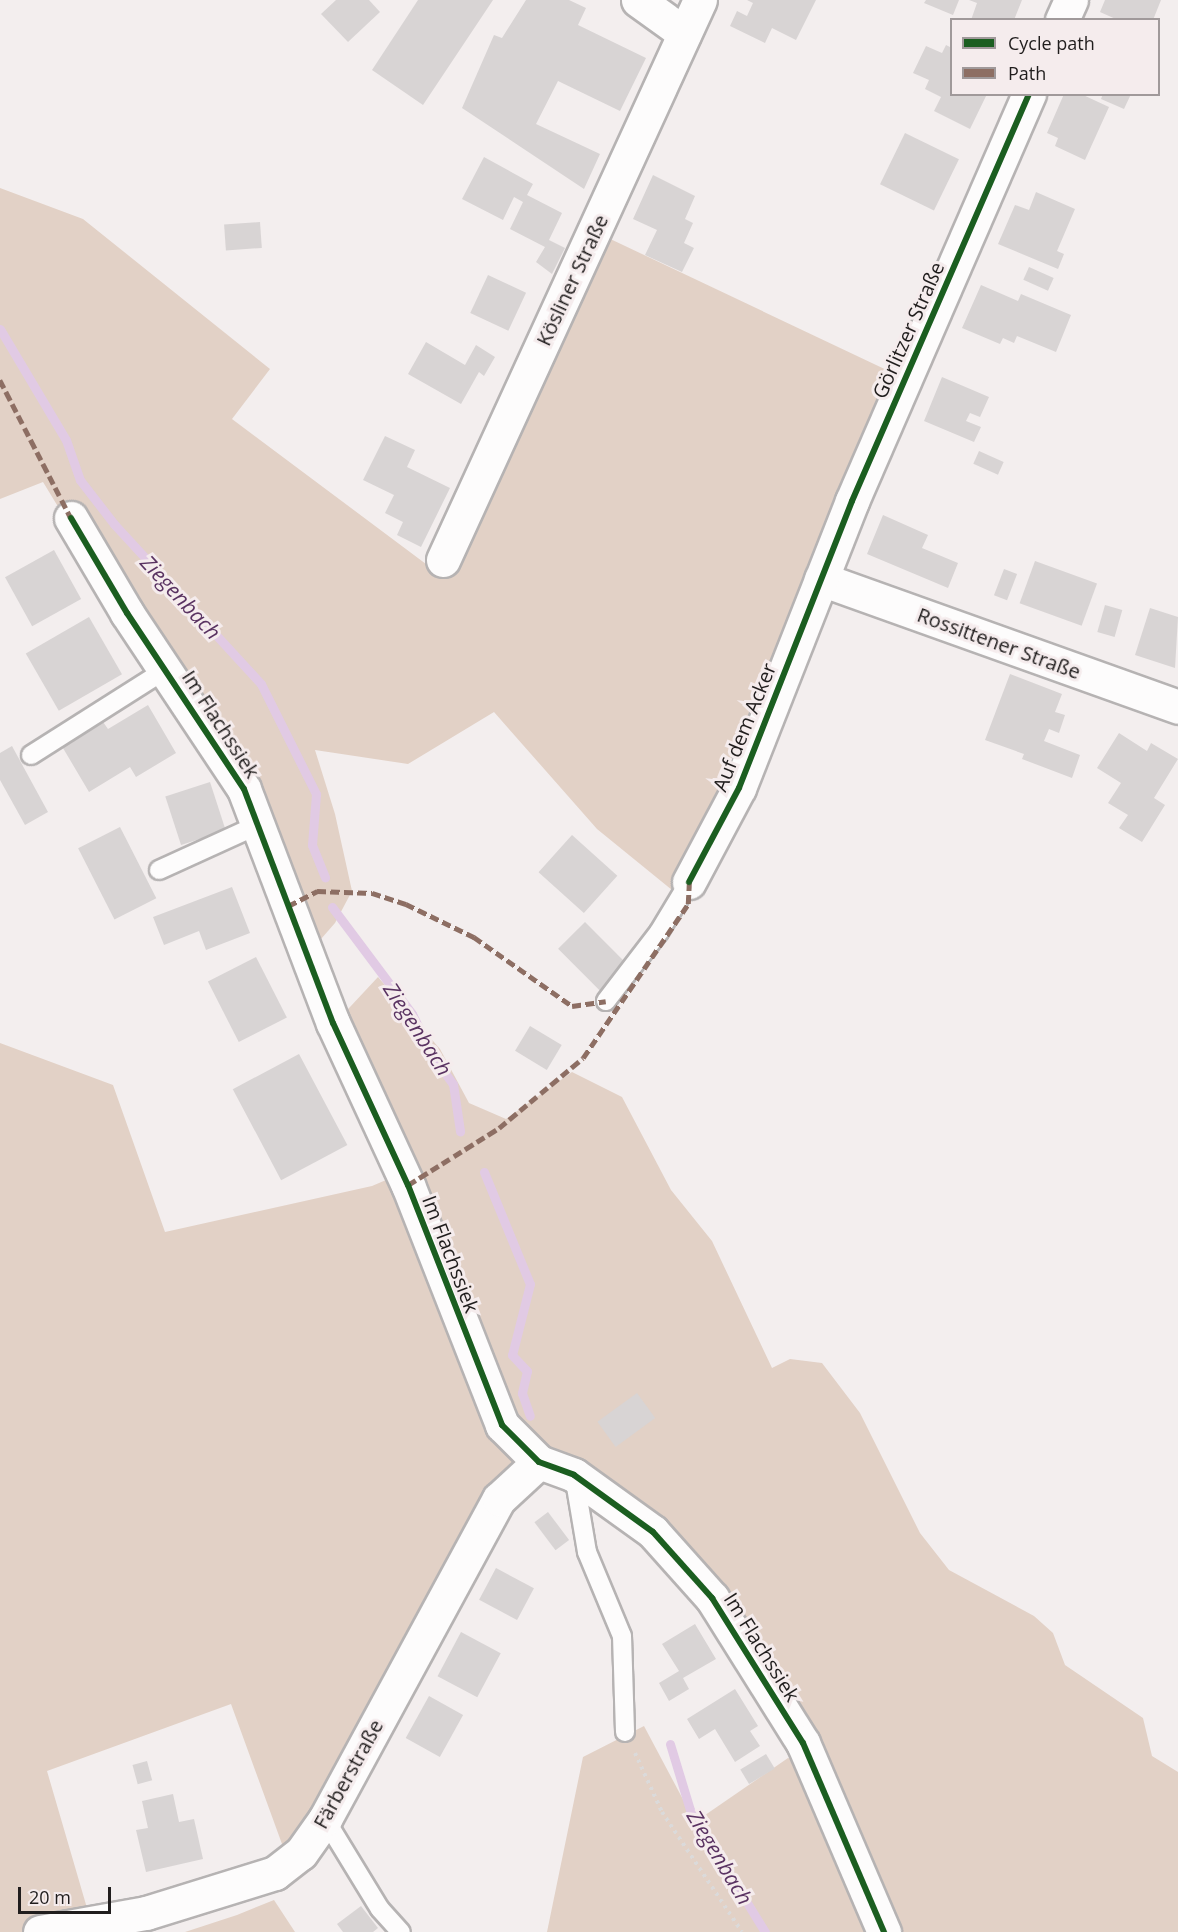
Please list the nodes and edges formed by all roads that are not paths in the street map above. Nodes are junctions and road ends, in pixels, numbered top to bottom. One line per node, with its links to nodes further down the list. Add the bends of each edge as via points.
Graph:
1 (638, 0): 5 (street)
2 (700, 0): 5 (street, Kösliner Straße)
3 (1071, 0): 4 (street)
4 (1063, 18)
5 (684, 33): 8 (street, Kösliner Straße)
6 (1028, 96): 9 (street, Görlitzer Straße)
7 (71, 518): 10 (street, Im Flachssiek)
8 (443, 560)
9 (821, 579): 11 (street, Rossittener Straße); 15 (street, Auf dem Acker, via 739,788)
10 (165, 670): 12 (lane); 13 (street, Im Flachssiek, via 244,789)
11 (1178, 706)
12 (31, 755)
13 (260, 824): 14 (lane); 17 (street, Im Flachssiek, via 333,1023 408,1185 502,1425)
14 (159, 870)
15 (689, 882): 16 (lane, via 659,932)
16 (606, 1001)
17 (539, 1462): 18 (street, Im Flachssiek); 20 (street, Färberstraße, via 499,1499)
18 (574, 1475): 19 (lane, via 587,1552 622,1636); 23 (street, Im Flachssiek, via 653,1532 712,1598 803,1743)
19 (625, 1732)
20 (325, 1819): 21 (street, Färberstraße, via 301,1853 275,1873 146,1913); 22 (lane, via 380,1909)
21 (40, 1932)
22 (401, 1932)
23 (884, 1932)

